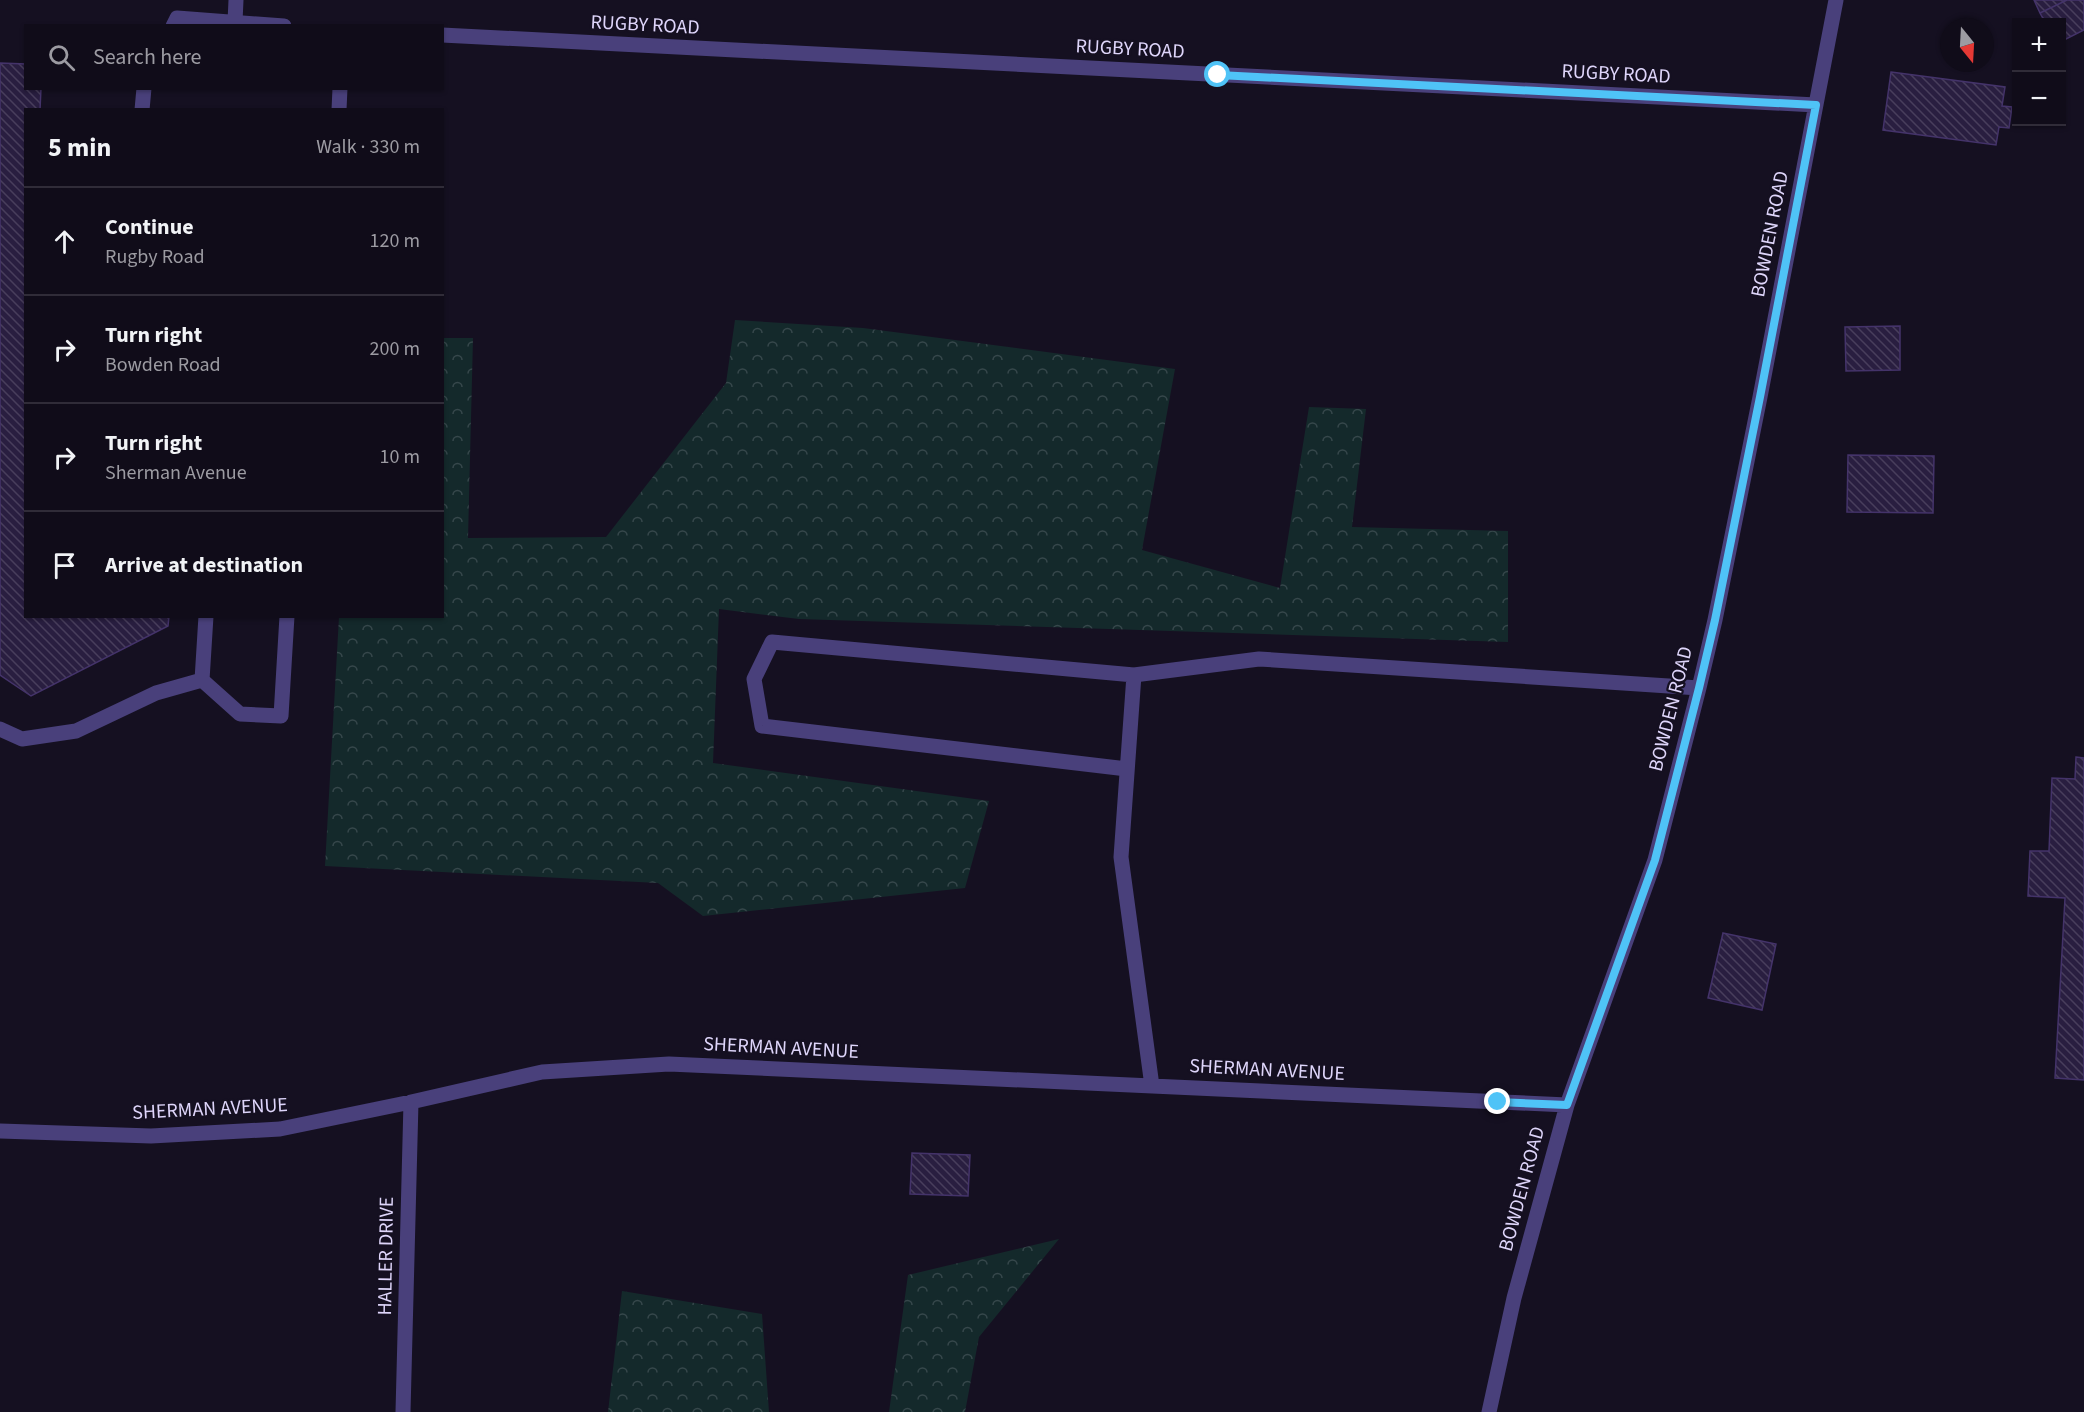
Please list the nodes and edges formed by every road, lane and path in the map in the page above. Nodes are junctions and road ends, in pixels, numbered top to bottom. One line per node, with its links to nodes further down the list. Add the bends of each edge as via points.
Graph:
1 (236, 0): 3 (street)
2 (1836, 0): 9 (street, BOWDEN ROAD)
3 (235, 22): 4 (street, via 177,18); 5 (street)
4 (174, 24)
5 (260, 24)
6 (444, 35): 9 (street, RUGBY ROAD)
7 (144, 90): 10 (street)
8 (340, 90): 11 (street)
9 (1816, 105): 16 (street, BOWDEN ROAD)
10 (142, 108)
11 (339, 108)
12 (206, 618): 15 (street)
13 (287, 618): 15 (street, via 281,717 240,714)
14 (1134, 675): 16 (street, via 1259,658); 18 (street); 18 (street, via 772,642 754,680 762,726)
15 (202, 680): 17 (street, via 156,693 76,731 22,740)
16 (1699, 688): 21 (street, BOWDEN ROAD, via 1655,860)
17 (0, 729)
18 (1127, 769): 19 (street, via 1121,857)
19 (1152, 1086): 20 (street, SHERMAN AVENUE, via 669,1064 542,1071); 21 (street, SHERMAN AVENUE)
20 (411, 1102): 22 (street, SHERMAN AVENUE, via 280,1129 151,1136); 23 (street, HALLER DRIVE)
21 (1567, 1105): 24 (street, BOWDEN ROAD, via 1514,1298)
22 (0, 1131)
23 (403, 1412)
24 (1489, 1412)

